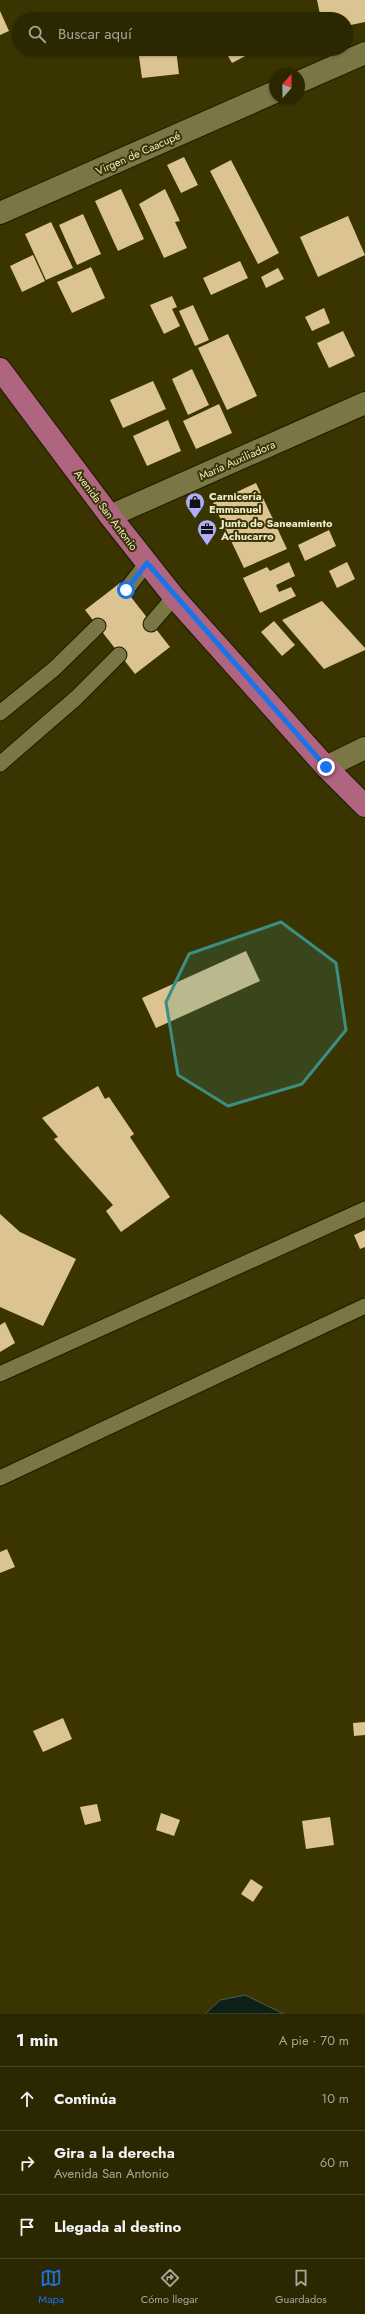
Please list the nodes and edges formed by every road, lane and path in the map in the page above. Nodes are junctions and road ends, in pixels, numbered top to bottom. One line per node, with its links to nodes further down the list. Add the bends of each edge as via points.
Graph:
1 (365, 53): 2 (street)
2 (305, 79)
3 (269, 95): 4 (street, Virgen de Caacupé)
4 (0, 213)
5 (0, 369): 7 (main road, Avenida San Antonio)
6 (365, 403): 7 (street, María Auxiliadora)
7 (110, 516): 8 (main road, Avenida San Antonio)
8 (147, 563): 9 (lane); 10 (main road, Avenida San Antonio)
9 (126, 590)
10 (174, 597): 11 (lane); 17 (main road, Avenida San Antonio)
11 (151, 624)
12 (98, 626): 14 (lane, via 54,669)
13 (119, 655): 16 (lane, via 76,698)
14 (0, 713)
15 (365, 748): 17 (street)
16 (0, 764)
17 (326, 767): 18 (main road, Avenida San Antonio)
18 (365, 806)
19 (365, 1209): 21 (lane)
20 (365, 1306): 22 (lane)
21 (0, 1374)
22 (0, 1478)

